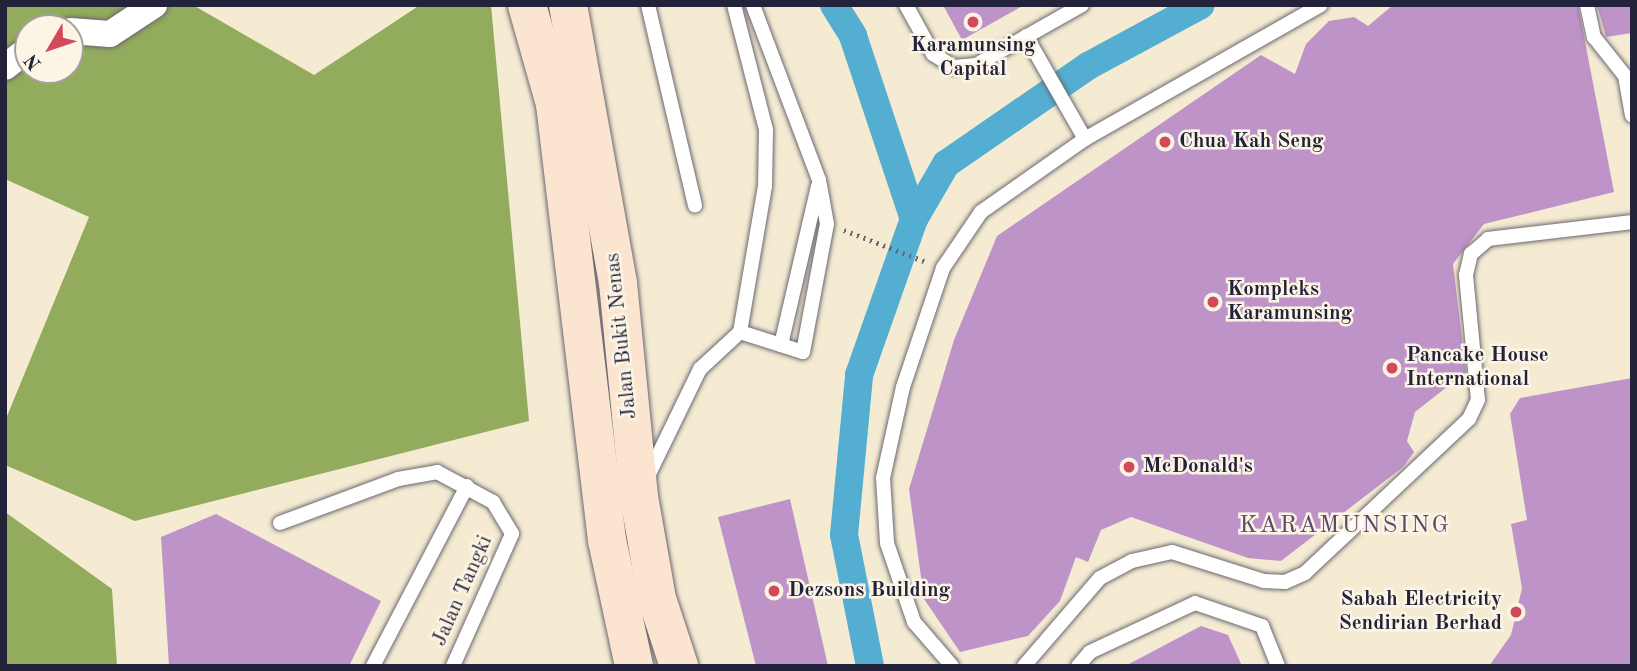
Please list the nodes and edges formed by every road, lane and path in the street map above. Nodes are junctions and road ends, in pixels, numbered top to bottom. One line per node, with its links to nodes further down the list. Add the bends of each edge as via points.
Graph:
1 (154, 5): 11 (street, via 110,34)
2 (527, 5): 27 (main road, Jalan Bukit Nenas, via 555,104 607,540)
3 (648, 5): 16 (lane)
4 (734, 5): 20 (lane, via 766,130 765,186)
5 (753, 5): 15 (lane)
6 (906, 5): 12 (lane, via 933,54 954,67 976,65)
7 (1082, 5): 12 (lane)
8 (1321, 5): 14 (lane)
9 (1587, 5): 13 (lane, via 1594,37 1625,76)
10 (572, 14): 23 (main road, Jalan Bukit Nenas, via 618,284)
11 (84, 32)
12 (1026, 36): 14 (lane)
13 (1632, 115)
14 (1085, 139): 19 (lane, via 981,212)
15 (820, 180): 21 (lane); 21 (lane, via 827,224 803,352)
16 (695, 206)
17 (1632, 222): 30 (lane, via 1488,239 1471,254 1466,275 1478,400 1469,419 1305,573 1285,582 1264,580 1172,552 1132,561 1100,578)
18 (862, 237): 19 (path)
19 (943, 268): 29 (lane, via 903,387 883,478 887,542 914,622)
20 (740, 332): 21 (lane); 23 (lane, via 700,369)
21 (780, 345)
22 (467, 486): 24 (lane, via 438,472 398,478); 25 (lane); 26 (lane, Jalan Tangki, via 493,502 512,534)
23 (639, 497): 28 (main road, Jalan Bukit Nenas, via 657,599)
24 (280, 523)
25 (373, 666)
26 (453, 666)
27 (634, 666)
28 (679, 666)
29 (952, 666)
30 (1024, 666)
31 (1078, 666): 32 (lane, via 1090,652 1195,603 1262,626)
32 (1278, 666)

